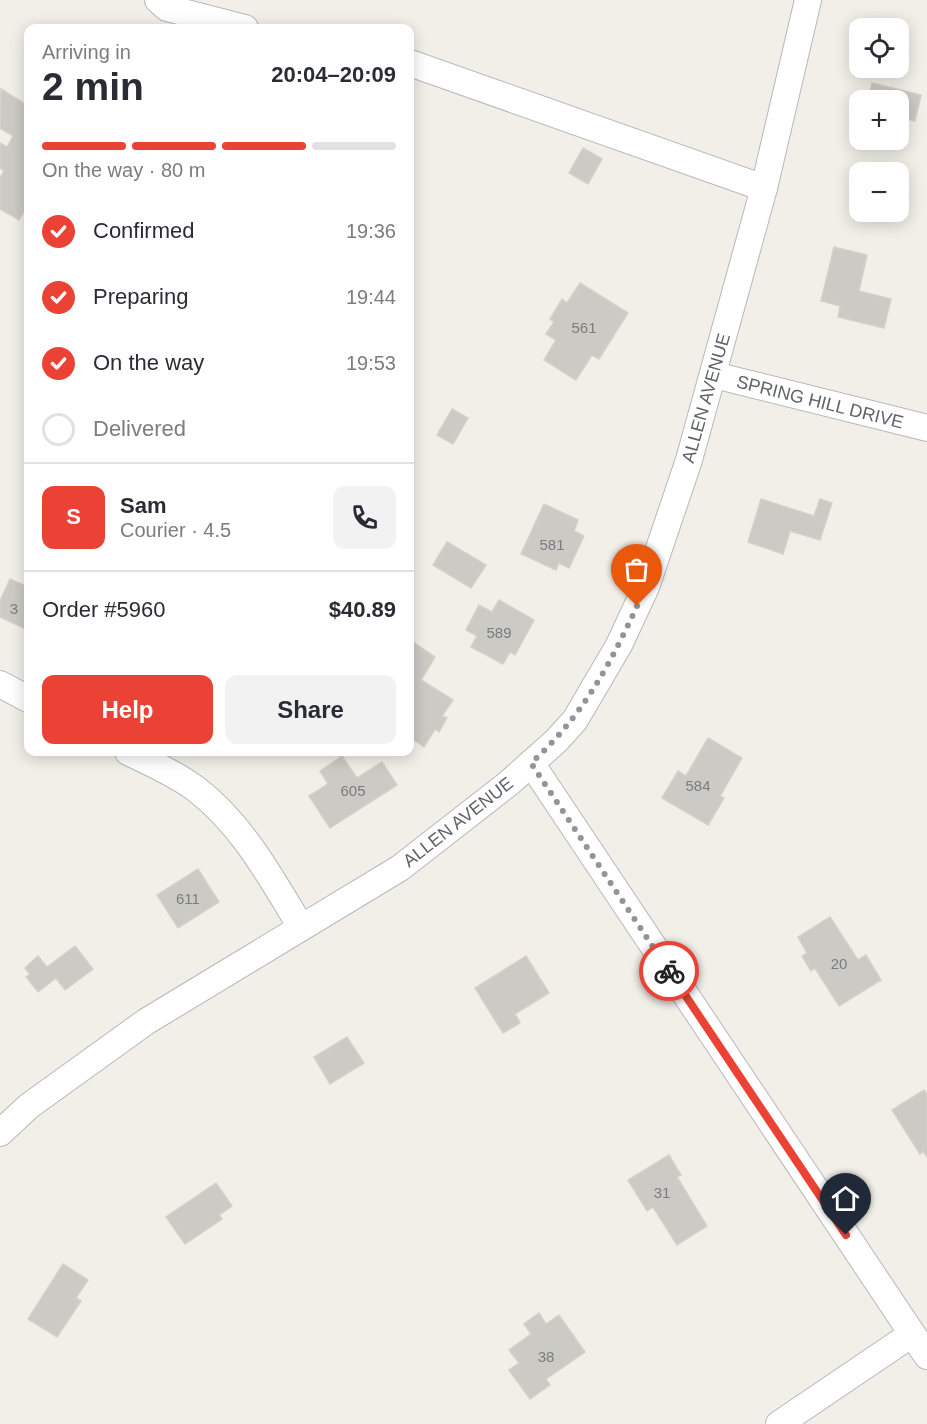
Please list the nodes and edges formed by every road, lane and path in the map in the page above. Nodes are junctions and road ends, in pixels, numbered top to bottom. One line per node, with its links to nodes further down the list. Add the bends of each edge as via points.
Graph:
1 (158, 0): 3 (street, via 167,8)
2 (808, 0): 5 (street, ALLEN AVENUE)
3 (229, 24)
4 (414, 64): 5 (street)
5 (764, 188): 6 (street, ALLEN AVENUE)
6 (714, 375): 7 (street, SPRING HILL DRIVE); 11 (street, ALLEN AVENUE, via 690,460 646,587 619,645 574,720)
7 (927, 428)
8 (0, 684): 9 (street)
9 (24, 697)
10 (135, 756): 12 (street, via 196,789 216,807 252,848)
11 (531, 763): 12 (street, ALLEN AVENUE, via 400,868); 14 (street)
12 (301, 927): 13 (street, ALLEN AVENUE, via 147,1021 29,1106)
13 (0, 1133)
14 (912, 1334): 15 (street); 16 (street)
15 (927, 1356)
16 (779, 1424)

